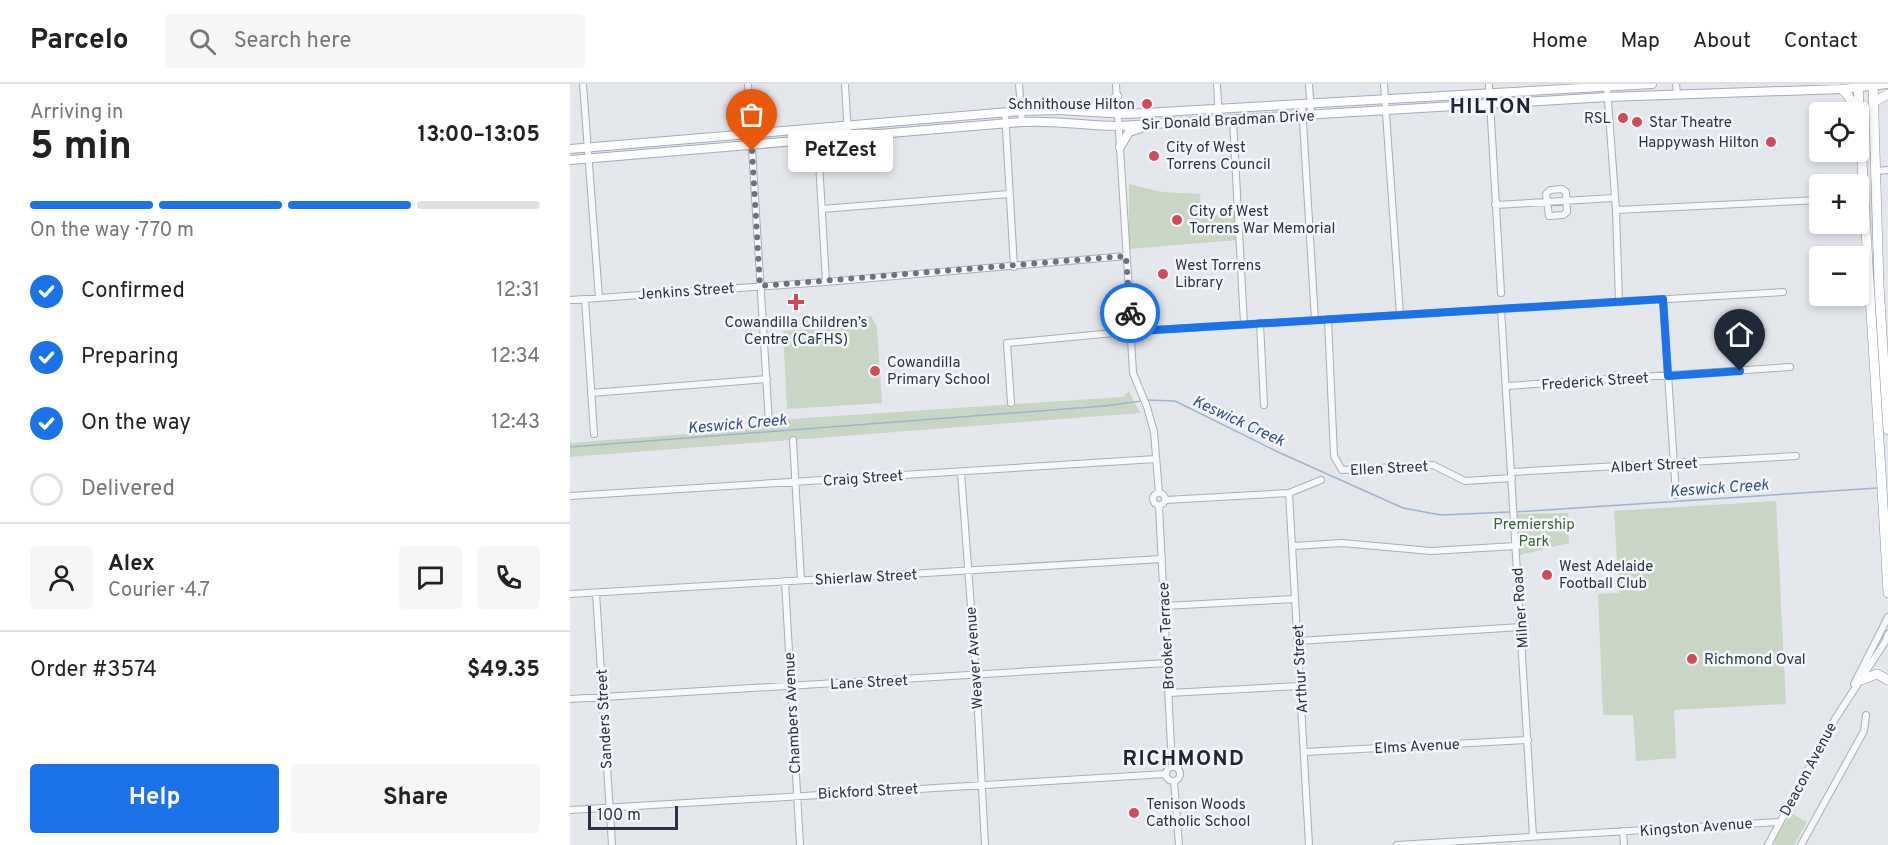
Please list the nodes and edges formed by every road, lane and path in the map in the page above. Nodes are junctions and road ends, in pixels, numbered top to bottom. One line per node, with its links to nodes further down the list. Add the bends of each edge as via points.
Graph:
1 (583, 84): 46 (street)
2 (748, 84): 42 (street)
3 (845, 84): 39 (street)
4 (1019, 84): 29 (street)
5 (1116, 84): 19 (street)
6 (1217, 84): 27 (street)
7 (1309, 84): 25 (street)
8 (1384, 84): 21 (street)
9 (1652, 84): 13 (main road, Sir Donald Bradman Drive)
10 (1888, 84): 11 (main road, Sir Donald Bradman Drive)
11 (1873, 85): 12 (main road, Sir Donald Bradman Drive); 24 (highway)
12 (1858, 86): 15 (main road, Sir Donald Bradman Drive); 23 (highway)
13 (1607, 87): 16 (main road, Sir Donald Bradman Drive); 20 (street)
14 (1767, 87): 15 (main road, Sir Donald Bradman Drive); 17 (main road, Sir Donald Bradman Drive)
15 (1842, 88): 22 (highway)
16 (1490, 89): 21 (main road, Sir Donald Bradman Drive); 26 (street)
17 (1677, 89): 20 (main road, Sir Donald Bradman Drive)
18 (1888, 94): 24 (highway)
19 (1117, 96): 30 (main road, via 1107,106); 32 (street)
20 (1608, 97): 26 (main road, Sir Donald Bradman Drive); 54 (street)
21 (1385, 99): 25 (main road, Sir Donald Bradman Drive); 28 (street)
22 (1851, 102)
23 (1858, 102)
24 (1874, 102): 52 (highway)
25 (1306, 104): 27 (main road, Sir Donald Bradman Drive); 33 (street)
26 (1489, 104): 28 (main road, Sir Donald Bradman Drive); 58 (street)
27 (1219, 109): 32 (main road, Sir Donald Bradman Drive); 35 (street)
28 (1388, 110): 33 (main road, Sir Donald Bradman Drive); 74 (street)
29 (1021, 111): 30 (main road, Sir Donald Bradman Drive); 31 (main road, Sir Donald Bradman Drive); 36 (street)
30 (1083, 111): 32 (main road, Sir Donald Bradman Drive)
31 (1005, 112): 37 (street); 39 (main road, Sir Donald Bradman Drive)
32 (1118, 114): 40 (street)
33 (1307, 115): 34 (main road, Sir Donald Bradman Drive); 76 (street)
34 (1233, 120): 35 (main road, Sir Donald Bradman Drive); 79 (street)
35 (1219, 121): 38 (main road, Sir Donald Bradman Drive)
36 (1022, 122): 37 (main road, Sir Donald Bradman Drive); 40 (main road, Sir Donald Bradman Drive)
37 (1005, 123): 43 (main road, Sir Donald Bradman Drive); 53 (street)
38 (1152, 124): 40 (main road, Sir Donald Bradman Drive); 47 (main road, via 1129,132)
39 (848, 126): 41 (main road, Sir Donald Bradman Drive); 43 (street)
40 (1119, 126): 47 (street)
41 (817, 128): 42 (main road, Sir Donald Bradman Drive); 44 (street)
42 (751, 134): 45 (street); 46 (main road, Sir Donald Bradman Drive)
43 (848, 136): 44 (main road, Sir Donald Bradman Drive)
44 (818, 139): 45 (main road, Sir Donald Bradman Drive); 59 (street)
45 (752, 145): 49 (main road, Sir Donald Bradman Drive); 65 (street)
46 (587, 147): 48 (main road, Sir Donald Bradman Drive); 49 (street)
47 (1120, 147): 62 (street)
48 (570, 149)
49 (588, 158): 50 (main road, Sir Donald Bradman Drive); 68 (street)
50 (570, 160)
51 (1888, 170): 52 (street)
52 (1876, 171): 90 (highway)
53 (1009, 194): 59 (street); 63 (street)
54 (1614, 198): 55 (street); 60 (street)
55 (1566, 201): 57 (street); 57 (street, via 1562,189 1548,191); 57 (street, via 1566,214 1551,216 1547,214)
56 (1809, 201): 60 (street)
57 (1546, 202): 58 (street)
58 (1495, 205): 66 (street)
59 (822, 209): 64 (street)
60 (1616, 210): 72 (street)
61 (1865, 234): 90 (highway)
62 (1126, 256): 63 (street, Jenkins Street); 78 (street)
63 (1014, 267): 64 (street, Jenkins Street)
64 (826, 282): 65 (street, Jenkins Street)
65 (760, 286): 68 (street, Jenkins Street); 85 (street)
66 (1501, 292)
67 (1783, 292): 70 (street)
68 (599, 298): 69 (street, Jenkins Street)
69 (585, 299): 71 (street, Jenkins Street); 87 (street)
70 (1663, 299): 72 (street); 84 (street)
71 (570, 300)
72 (1619, 302): 73 (street)
73 (1501, 309): 74 (street); 86 (street, Milner Road)
74 (1400, 315): 75 (street)
75 (1328, 319): 76 (street); 99 (street, Ellen Street, via 1334,456 1342,470 1433,465 1465,481)
76 (1316, 320): 77 (street)
77 (1260, 323): 79 (street); 89 (street)
78 (1131, 324): 80 (street); 81 (street)
79 (1244, 324): 80 (street)
80 (1138, 331): 82 (street, via 1137,337)
81 (1124, 332): 82 (street); 88 (street, via 1007,343)
82 (1131, 339): 96 (street, via 1133,373 1154,432)
83 (1790, 367): 84 (street, Frederick Street)
84 (1668, 376): 86 (street, Frederick Street); 97 (street)
85 (767, 379): 87 (street); 91 (street)
86 (1506, 386): 99 (street, Milner Road)
87 (591, 393): 93 (street)
88 (1011, 403)
89 (1264, 405)
90 (1884, 417): 92 (highway); 115 (highway, via 1882,484)
91 (769, 423)
92 (1888, 430)
93 (594, 434)
94 (793, 440): 101 (street)
95 (1796, 456): 97 (street, Albert Street)
96 (1156, 459): 98 (street, Craig Street); 102 (street)
97 (1673, 464): 99 (street, Albert Street); 104 (street)
98 (961, 472): 101 (street, Craig Street); 111 (street, Weaver Avenue)
99 (1512, 475): 109 (street, Milner Road)
100 (1320, 480): 103 (street)
101 (795, 482): 105 (street, Craig Street); 112 (street)
102 (1159, 493): 106 (street); 107 (street, via 1153,500)
103 (1289, 493): 106 (street); 108 (street, Arthur Street)
104 (1676, 495)
105 (570, 496)
106 (1166, 500): 107 (street)
107 (1159, 506): 110 (street, Brooker Terrace)
108 (1293, 546): 109 (street, via 1342,543 1431,551); 117 (street, Arthur Street)
109 (1516, 546): 120 (street, Milner Road)
110 (1162, 559): 111 (street, Shierlaw Street); 118 (street, Brooker Terrace)
111 (968, 572): 112 (street, Shierlaw Street); 124 (street, Weaver Avenue)
112 (801, 580): 113 (street, Shierlaw Street)
113 (785, 581): 114 (street, Shierlaw Street); 127 (street, Chambers Avenue)
114 (596, 593): 116 (street, Shierlaw Street); 131 (street, Sanders Street)
115 (1888, 593)
116 (570, 594)
117 (1295, 599): 118 (street); 122 (street, Arthur Street)
118 (1164, 606): 123 (street, Brooker Terrace)
119 (1888, 617): 130 (street, Deacon Avenue)
120 (1521, 627): 122 (street); 134 (street, Milner Road)
121 (1888, 634): 125 (street, Deacon Avenue)
122 (1298, 641): 128 (street, Arthur Street)
123 (1167, 663): 124 (street, Lane Street); 129 (street, Brooker Terrace)
124 (976, 675): 127 (street, Lane Street); 139 (street, Weaver Avenue)
125 (1861, 680): 126 (highway, via 1877,674); 130 (street, Deacon Avenue)
126 (1888, 680)
127 (791, 686): 131 (street, Lane Street); 140 (street, Chambers Avenue)
128 (1300, 686): 129 (street); 135 (street, Arthur Street)
129 (1169, 693): 136 (street, Brooker Terrace)
130 (1850, 693): 143 (street, Deacon Avenue)
131 (603, 697): 132 (street, Lane Street); 141 (street, Sanders Street)
132 (570, 699)
133 (1866, 715): 157 (street, via 1864,731)
134 (1528, 740): 135 (street, Elms Avenue); 145 (street, Milner Road)
135 (1305, 752): 152 (street, Arthur Street)
136 (1172, 766): 137 (street); 138 (street, via 1180,773)
137 (1166, 774): 138 (street); 139 (street, Bickford Street)
138 (1174, 780): 151 (street)
139 (982, 785): 140 (street, Bickford Street); 150 (street, Weaver Avenue)
140 (796, 795): 141 (street, Bickford Street); 149 (street, Chambers Avenue)
141 (609, 807): 142 (street, Bickford Street); 148 (street, Sanders Street)
142 (570, 810)
143 (1779, 822): 144 (street, Kingston Avenue); 156 (street, Deacon Avenue)
144 (1623, 831): 145 (street, Kingston Avenue); 155 (street)
145 (1533, 836): 146 (street, Kingston Avenue)
146 (1518, 837): 147 (street, Kingston Avenue); 154 (street)
147 (1417, 844): 153 (street, Kingston Avenue)
148 (612, 845)
149 (800, 845)
150 (985, 845)
151 (1179, 845)
152 (1309, 845)
153 (1397, 845)
154 (1519, 845)
155 (1624, 845)
156 (1768, 845)
157 (1801, 845)

